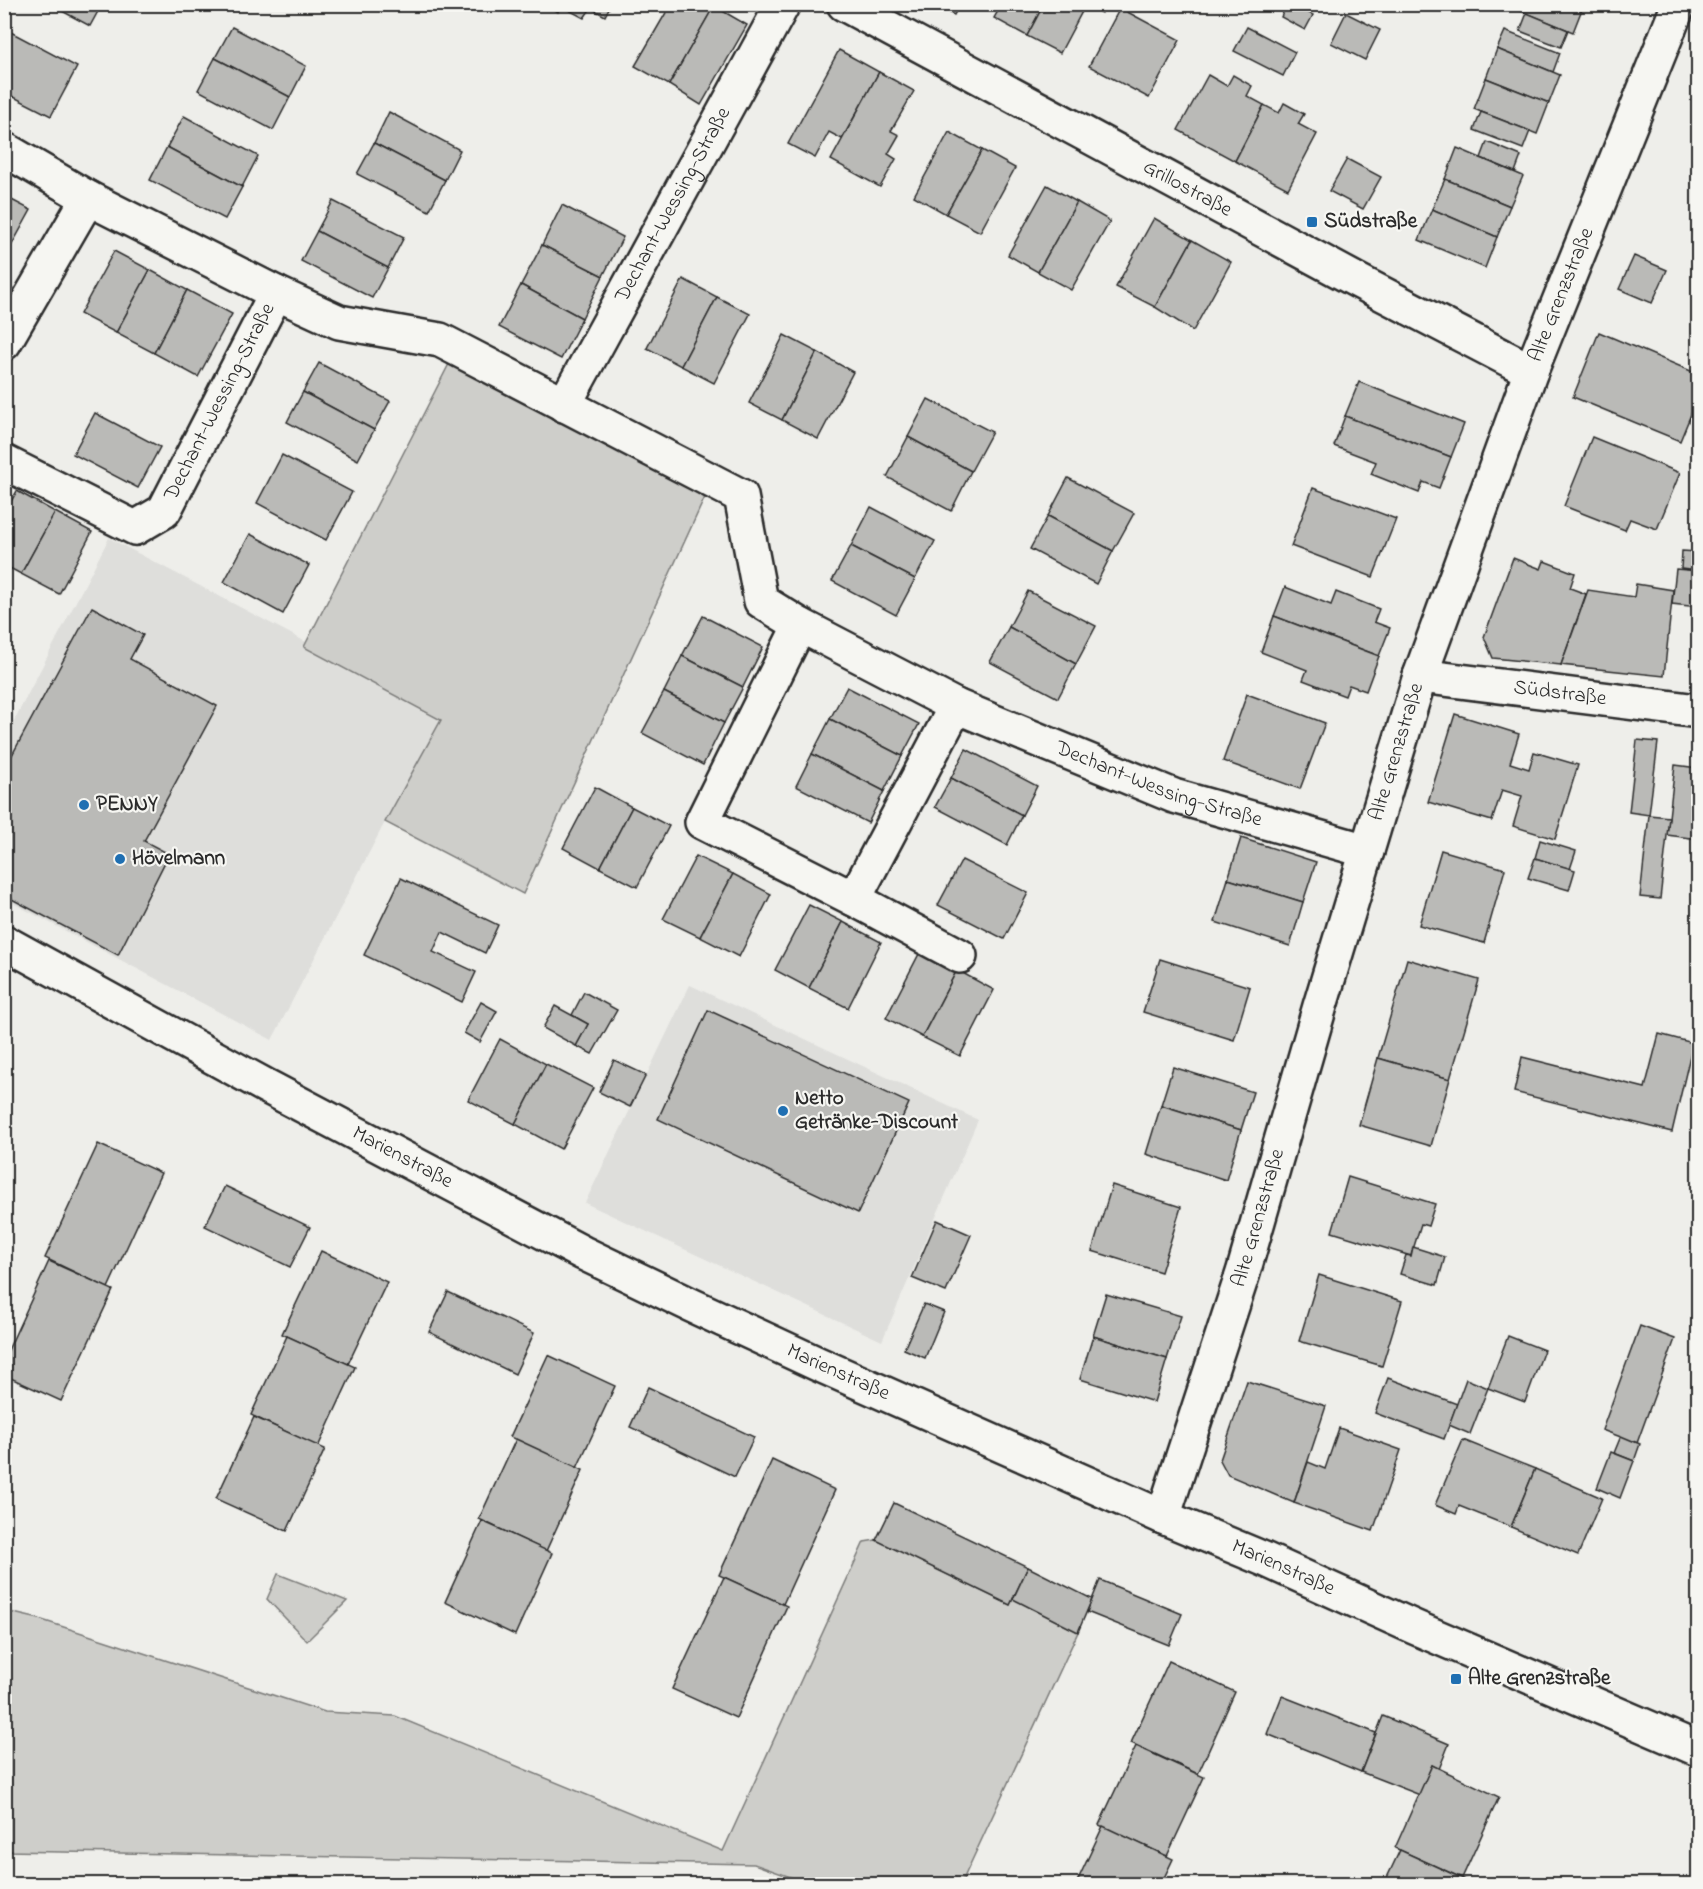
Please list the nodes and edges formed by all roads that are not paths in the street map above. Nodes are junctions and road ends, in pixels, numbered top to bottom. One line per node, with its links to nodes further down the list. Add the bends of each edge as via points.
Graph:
1 (783, 4): 9 (street, Dechant-Wessing-Straße)
2 (844, 4): 8 (street, Grillostraße)
3 (1679, 4): 8 (street, Alte Grenzstraße)
4 (4, 149): 5 (street, Dechant-Wessing-Straße)
5 (88, 198): 6 (street, Dechant-Wessing-Straße); 7 (street)
6 (276, 293): 9 (street, Dechant-Wessing-Straße, via 339,322 440,340); 10 (street, Dechant-Wessing-Straße, via 165,511 135,528)
7 (4, 343)
8 (1531, 371): 12 (street, Alte Grenzstraße)
9 (564, 405): 11 (street, Dechant-Wessing-Straße, via 741,496 761,601)
10 (4, 462)
11 (800, 625): 13 (street, Dechant-Wessing-Straße); 16 (street, via 702,822)
12 (1420, 676): 14 (street, Südstraße); 15 (street, Alte Grenzstraße)
13 (956, 706): 15 (street, Dechant-Wessing-Straße, via 1174,796); 16 (street)
14 (1698, 711)
15 (1367, 851): 19 (street, Alte Grenzstraße, via 1248,1255)
16 (854, 899): 18 (street)
17 (4, 942): 19 (street, Marienstraße, via 583,1253 818,1364)
18 (960, 956)
19 (1163, 1517): 20 (street, Marienstraße)
20 (1698, 1749)

